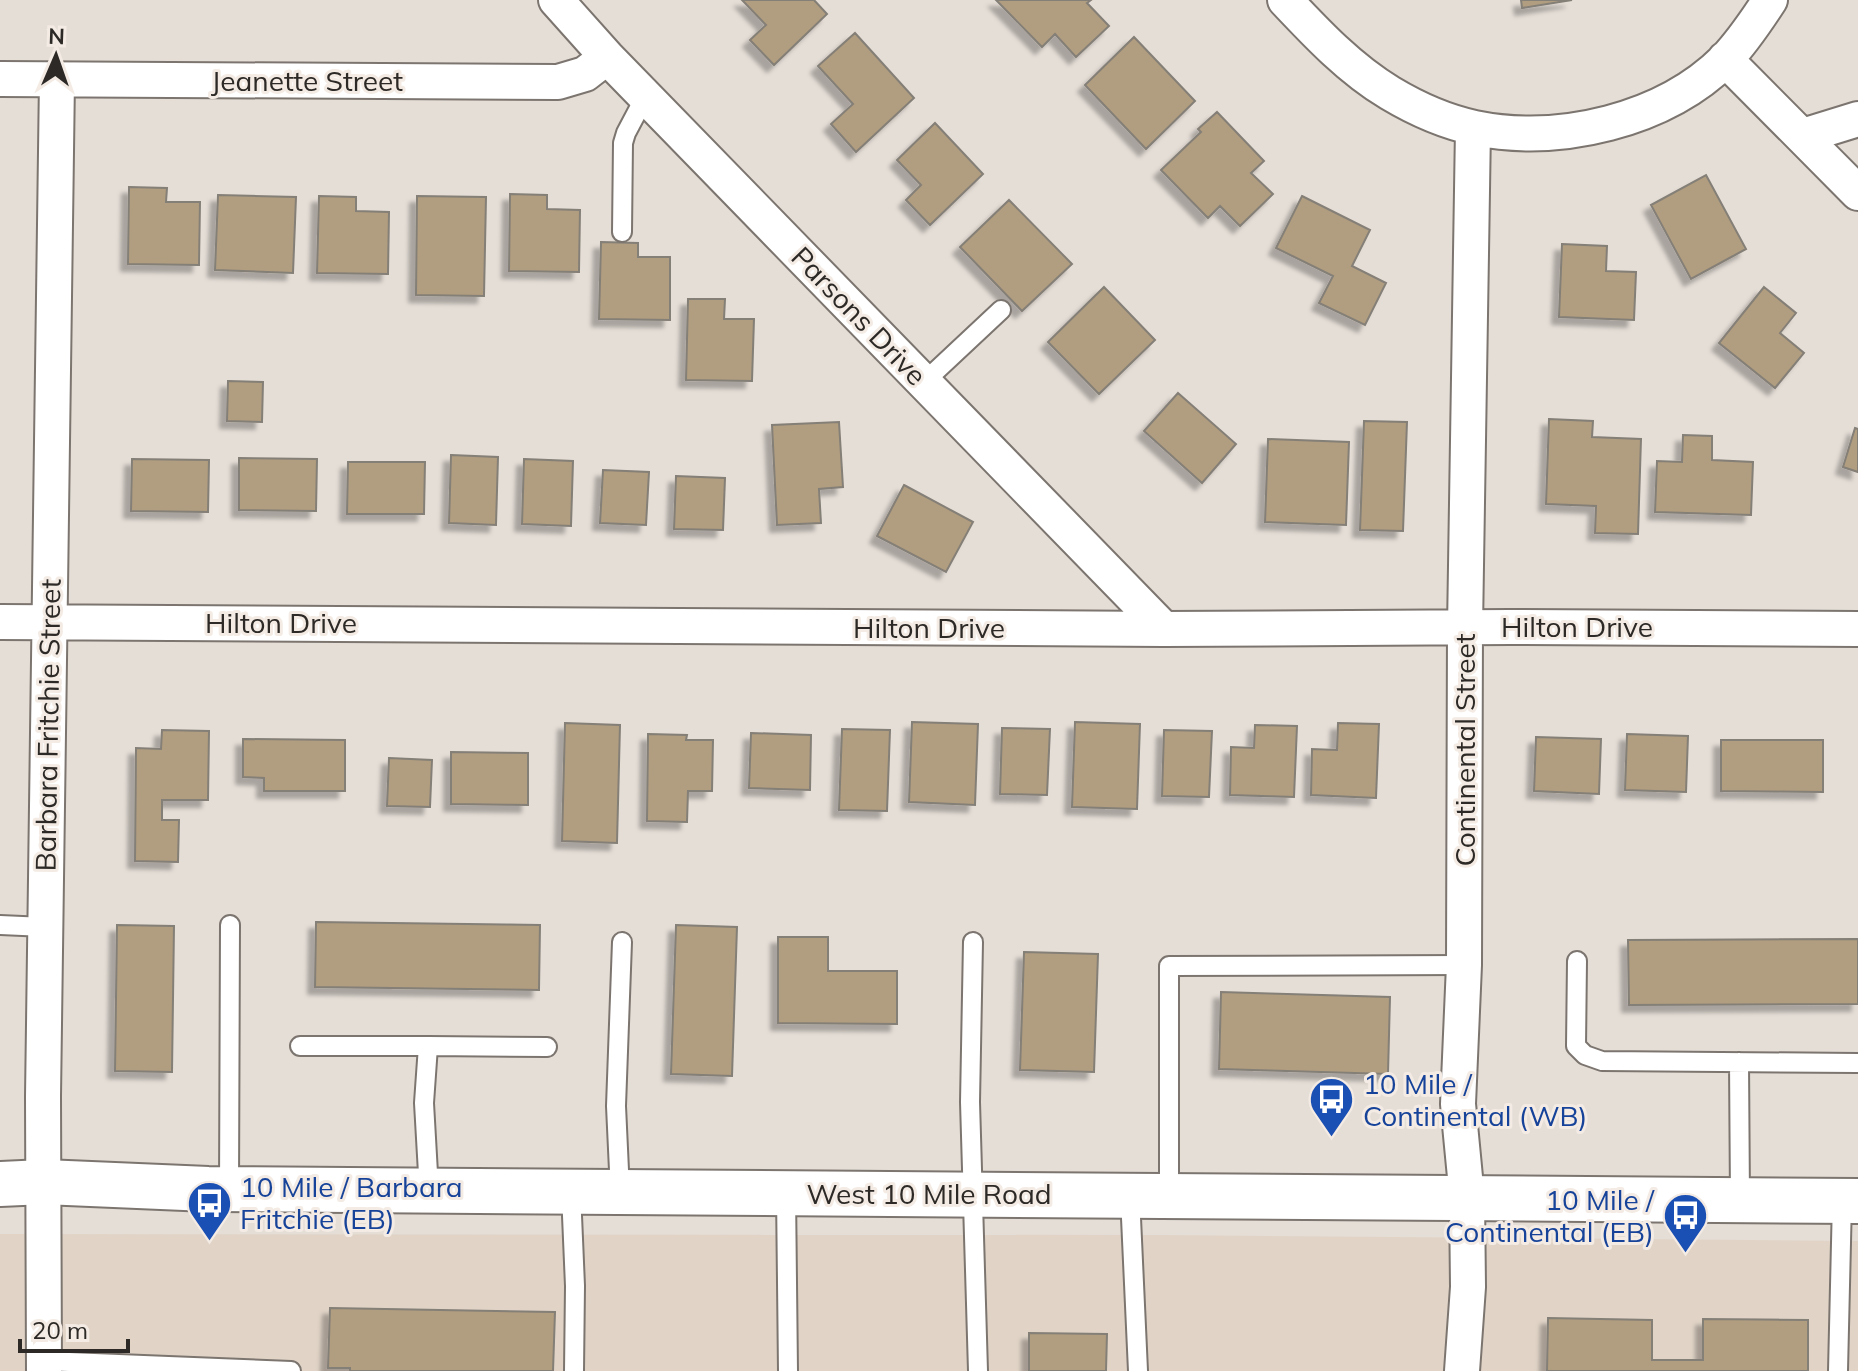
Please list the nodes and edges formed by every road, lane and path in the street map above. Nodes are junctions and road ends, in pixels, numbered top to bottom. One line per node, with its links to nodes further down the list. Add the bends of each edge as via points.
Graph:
1 (556, 0): 4 (street, Parsons Drive)
2 (1285, 0): 10 (street, via 1353,66 1391,94)
3 (1770, 0): 5 (street)
4 (607, 57): 7 (street, Jeanette Street, via 585,74 558,82); 8 (street, Parsons Drive)
5 (1725, 59): 10 (street, via 1693,85 1627,117 1547,134); 11 (street)
6 (0, 79): 7 (street, Jeanette Street)
7 (57, 79): 17 (street, Barbara Fritchie Street)
8 (645, 97): 13 (lane, via 623,143); 15 (street, Parsons Drive)
9 (1858, 119): 11 (street)
10 (1473, 128): 18 (street, Continental Street)
11 (1803, 136): 12 (street)
12 (1858, 193)
13 (622, 232)
14 (1001, 310): 15 (lane)
15 (923, 383): 19 (street, Parsons Drive)
16 (0, 622): 17 (street, Hilton Drive)
17 (50, 622): 19 (street, Hilton Drive); 23 (street, Barbara Fritchie Street)
18 (1465, 628): 19 (street, Hilton Drive); 20 (street, Hilton Drive); 27 (street, Continental Street)
19 (1164, 629)
20 (1858, 629)
21 (0, 925): 23 (lane)
22 (230, 925): 35 (lane)
23 (45, 927): 33 (street, Barbara Fritchie Street)
24 (622, 942): 38 (lane, via 616,1106)
25 (973, 942): 40 (lane)
26 (1577, 961): 31 (lane, via 1576,1046 1585,1055 1602,1061)
27 (1464, 965): 41 (lane, via 1169,966); 42 (street, Continental Street, via 1458,1104)
28 (300, 1046): 29 (lane)
29 (428, 1046): 30 (lane); 36 (lane, via 424,1103)
30 (547, 1047)
31 (1739, 1062): 32 (lane); 43 (lane)
32 (1858, 1063)
33 (44, 1182): 34 (main road, West 10 Mile Road); 35 (main road, West 10 Mile Road); 45 (street, Barbara Fritchie Street)
34 (0, 1184)
35 (229, 1190): 36 (main road, West 10 Mile Road)
36 (429, 1191): 37 (main road, West 10 Mile Road)
37 (571, 1192): 38 (main road, West 10 Mile Road); 47 (lane)
38 (620, 1192): 39 (main road, West 10 Mile Road)
39 (786, 1193): 40 (main road, West 10 Mile Road); 48 (lane)
40 (973, 1195): 41 (main road, West 10 Mile Road); 49 (lane)
41 (1149, 1196): 42 (main road, West 10 Mile Road); 50 (lane)
42 (1467, 1198): 43 (main road, West 10 Mile Road); 51 (street, Continental Street)
43 (1740, 1200): 44 (main road, West 10 Mile Road)
44 (1850, 1200): 52 (lane)
45 (44, 1366): 46 (lane)
46 (291, 1371)
47 (574, 1371)
48 (788, 1371)
49 (978, 1371)
50 (1138, 1371)
51 (1462, 1371)
52 (1838, 1371)

